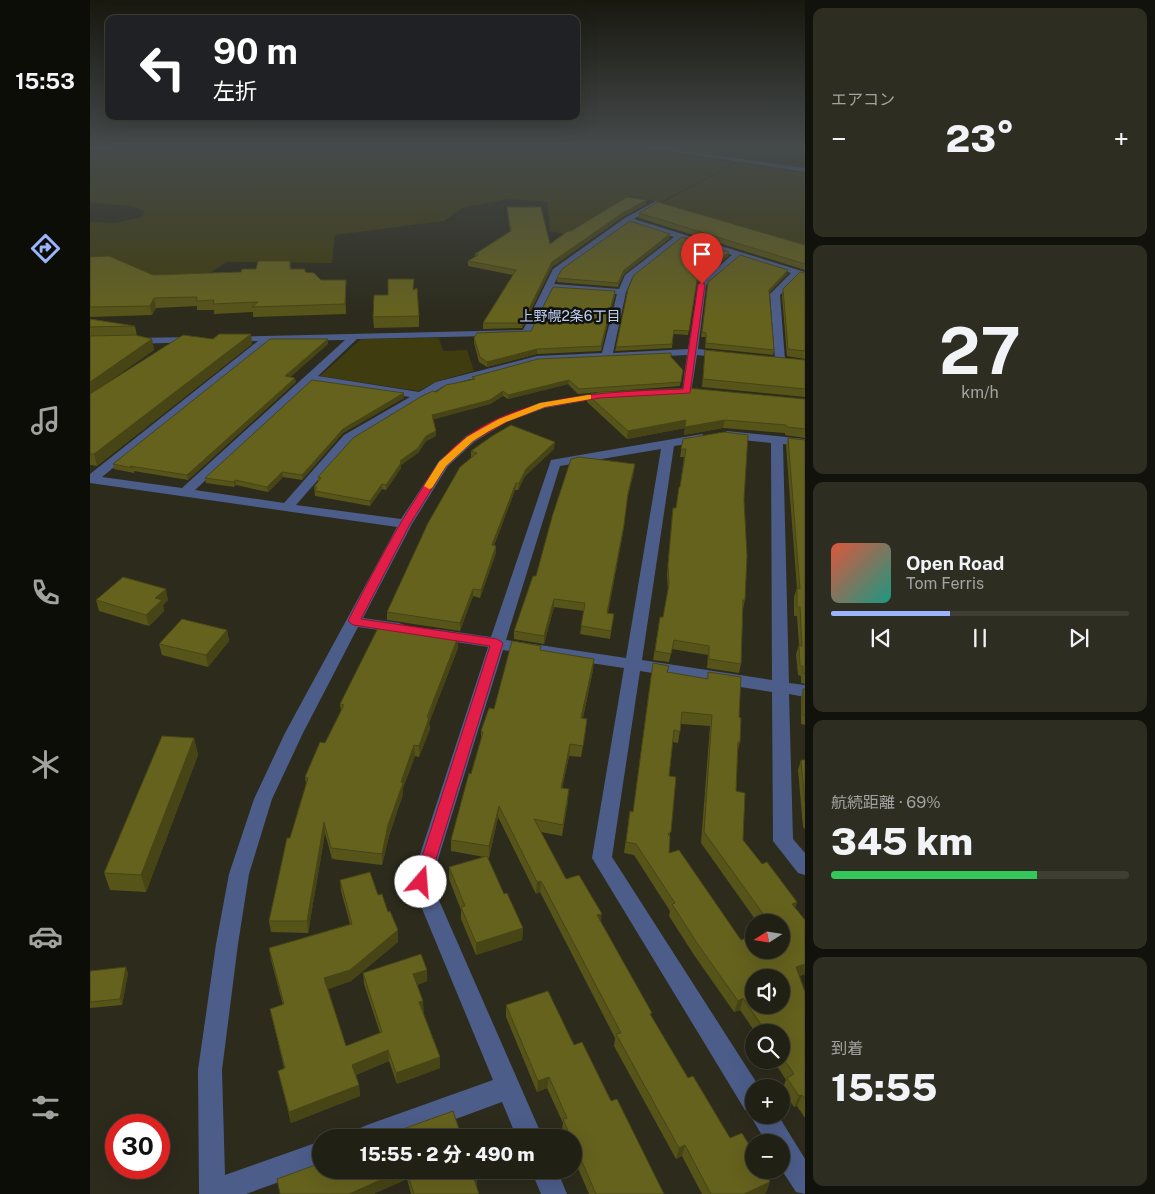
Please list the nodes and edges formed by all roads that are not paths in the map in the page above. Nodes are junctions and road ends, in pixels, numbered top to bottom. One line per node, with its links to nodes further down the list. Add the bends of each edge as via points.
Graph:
1 (684, 211): 2 (street, via 656,203)
2 (628, 220): 3 (street); 6 (street, via 556,271)
3 (680, 236): 4 (street); 7 (street, via 628,277)
4 (738, 254): 5 (street); 15 (street, via 702,284)
5 (801, 273): 18 (street, via 775,294)
6 (550, 286): 7 (street); 8 (street, via 526,333)
7 (622, 292): 16 (street)
8 (354, 337): 9 (street); 19 (street)
9 (267, 338): 11 (street); 28 (street)
10 (202, 340): 12 (street)
11 (220, 340)
12 (177, 341): 13 (street); 14 (street)
13 (128, 342)
14 (161, 352)
15 (692, 352): 16 (street); 17 (street); 20 (street)
16 (606, 355): 24 (street, via 537,359 440,384)
17 (741, 357)
18 (780, 360)
19 (310, 378): 24 (street); 29 (street)
20 (687, 391): 21 (street); 22 (street)
21 (667, 392)
22 (706, 392)
23 (619, 394): 31 (street, via 543,405 502,420 470,439 443,464)
24 (418, 395): 30 (street, via 348,438)
25 (777, 440): 26 (street, via 723,434); 27 (street); 35 (street)
26 (668, 444): 33 (street, via 555,463); 34 (street)
27 (805, 444)
28 (91, 479): 29 (street)
29 (187, 491): 30 (street)
30 (288, 506): 31 (street)
31 (405, 524): 32 (street)
32 (353, 621): 33 (street); 46 (street, via 263,799 239,874 210,1070)
33 (497, 643): 34 (street); 38 (street, via 421,882)
34 (634, 664): 35 (street); 39 (street, via 602,858)
35 (780, 687): 36 (street); 37 (street, via 783,840)
36 (805, 691)
37 (805, 868)
38 (509, 1087): 40 (street); 41 (street)
39 (745, 1087)
40 (393, 1129)
41 (526, 1129)
42 (312, 1157): 46 (street)
43 (790, 1160): 45 (street)
44 (548, 1179): 47 (street)
45 (805, 1183)
46 (212, 1194)
47 (554, 1194)

